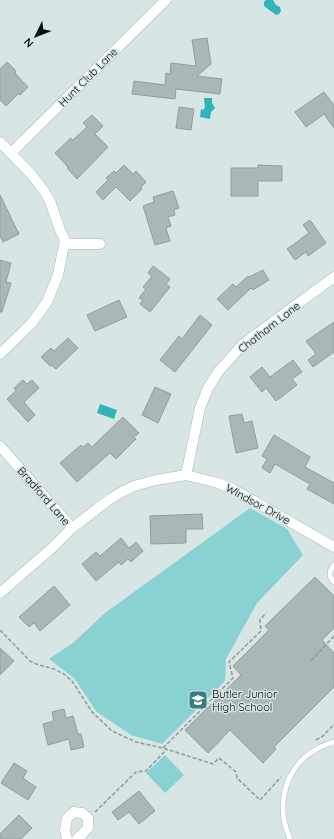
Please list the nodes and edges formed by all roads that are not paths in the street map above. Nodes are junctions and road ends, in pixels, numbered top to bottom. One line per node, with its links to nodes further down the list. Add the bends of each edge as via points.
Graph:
1 (166, 0): 3 (street, Hunt Club Lane)
2 (0, 142): 3 (street)
3 (11, 153): 4 (street, via 31,174 50,201 65,240)
4 (64, 244): 5 (street); 7 (street, via 57,279 47,302 30,324)
5 (100, 244)
6 (334, 277): 9 (street, Chatham Lane, via 243,344 218,372 200,408)
7 (0, 354)
8 (0, 446): 10 (street, Bradford Lane)
9 (186, 476): 10 (street, Windsor Drive, via 144,482 122,492); 11 (street, Windsor Drive, via 234,489)
10 (72, 528): 14 (street, Windsor Drive)
11 (334, 547)
12 (334, 565): 13 (lane, via 330,571)
13 (334, 582)
14 (0, 593)
15 (334, 736): 16 (lane)
16 (333, 742): 19 (lane, via 306,757 288,781 282,811)
17 (66, 839): 18 (street, via 67,818 74,812 82,813 88,818 88,828)
18 (77, 839)
19 (290, 839)

